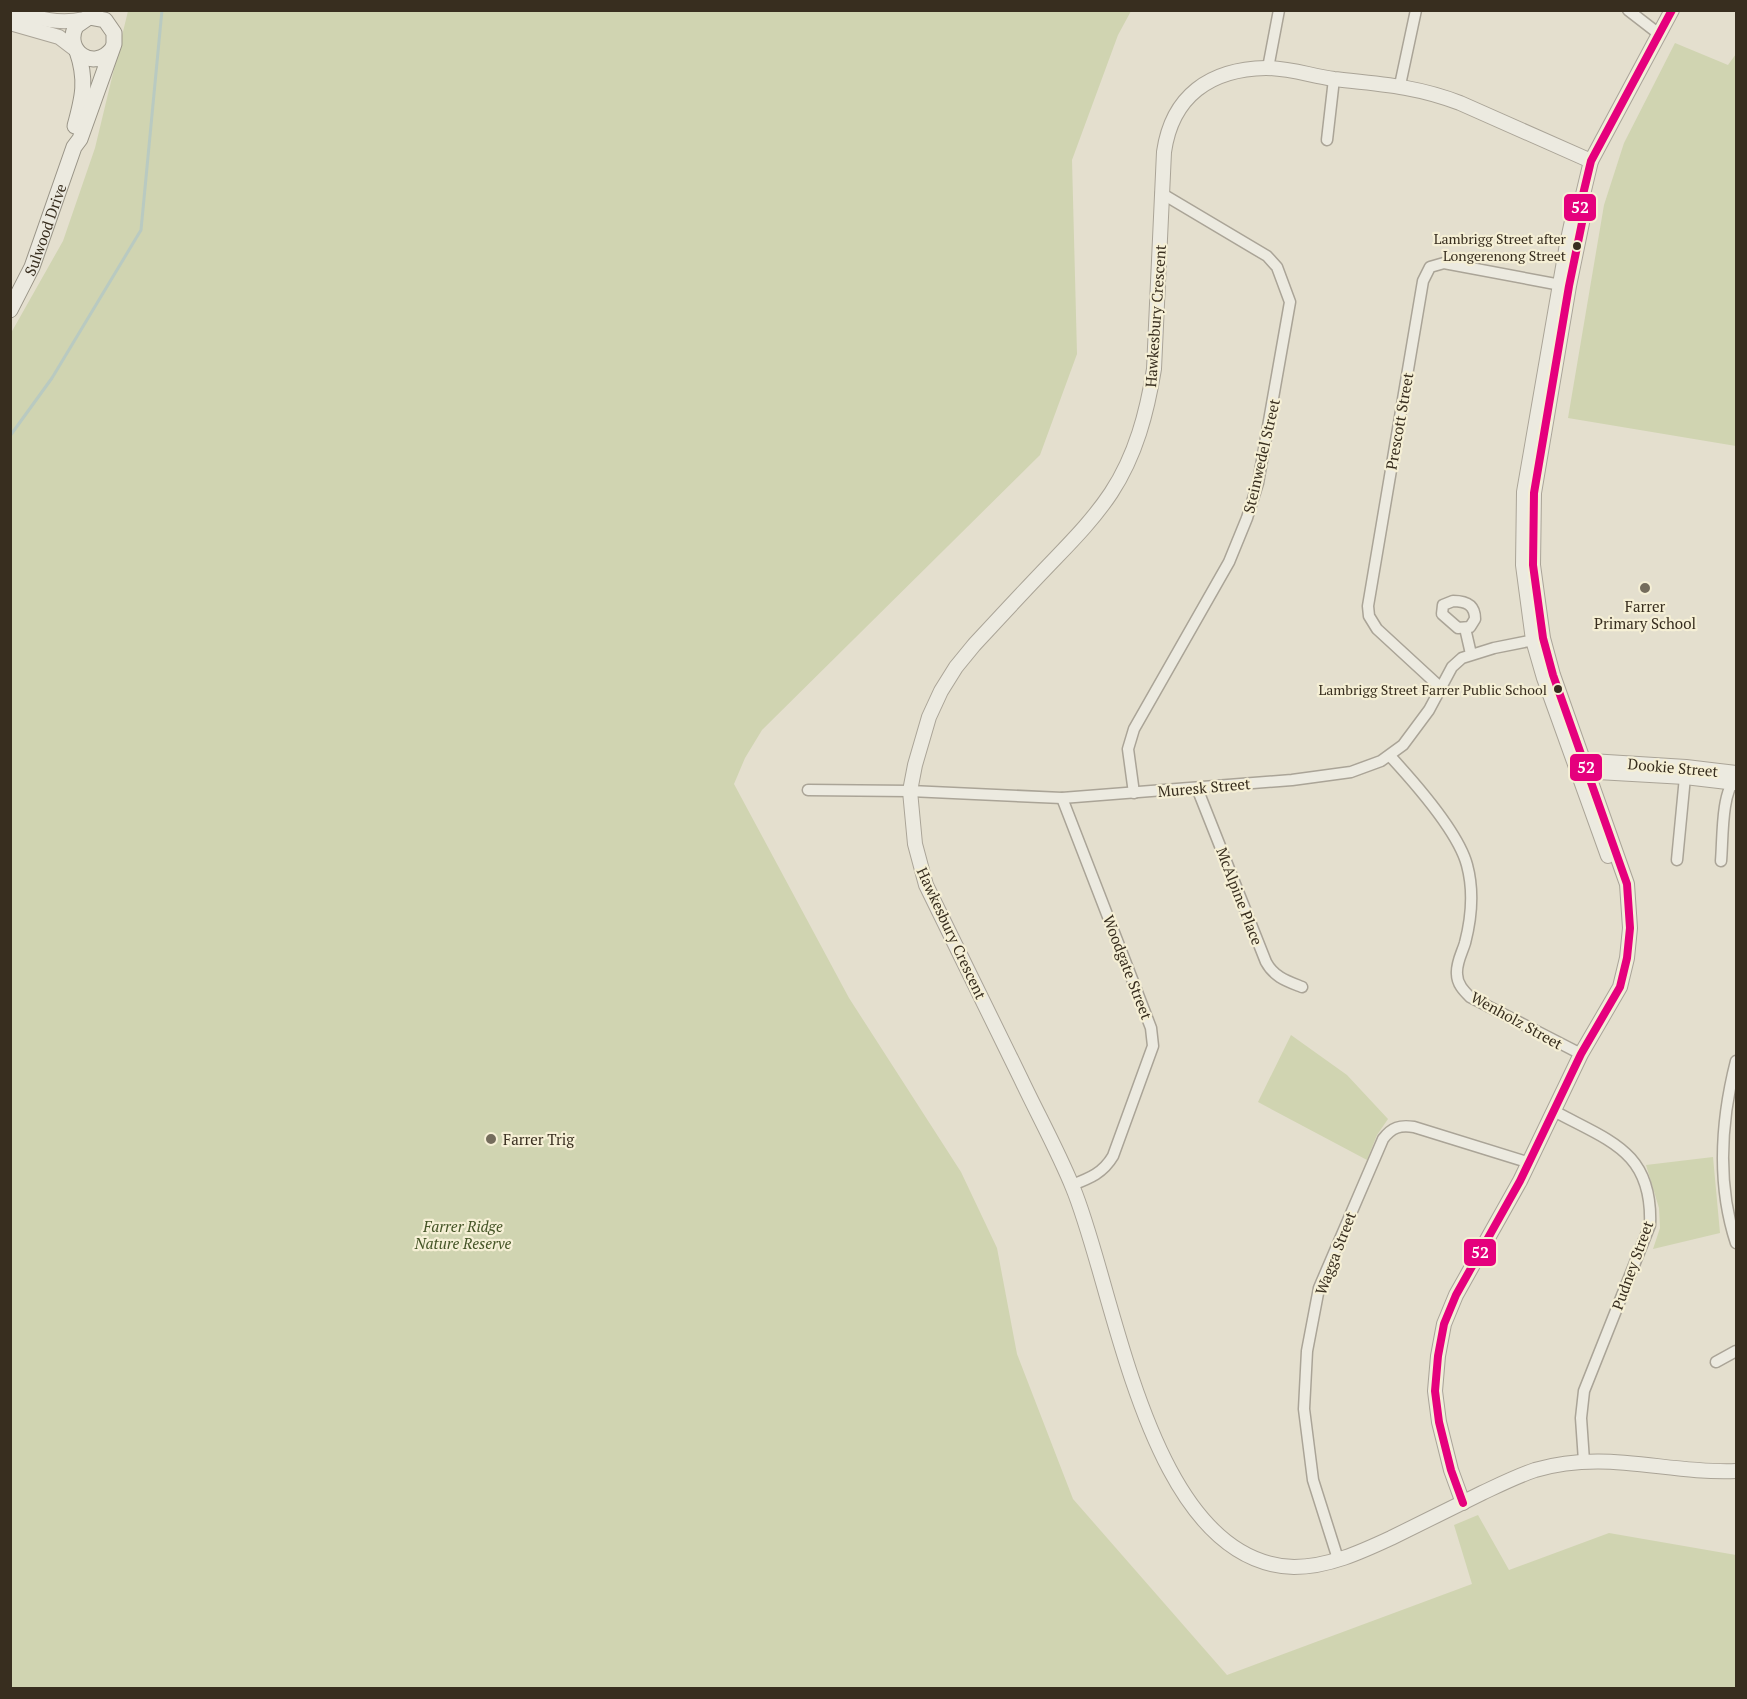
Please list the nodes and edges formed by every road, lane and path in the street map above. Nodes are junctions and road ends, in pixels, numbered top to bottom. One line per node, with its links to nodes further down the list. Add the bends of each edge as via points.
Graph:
1 (12, 10): 6 (street, via 46,21)
2 (1279, 10): 12 (street)
3 (1416, 10): 14 (street)
4 (1628, 10): 9 (street)
5 (1672, 10): 9 (street)
6 (85, 16): 7 (main road); 11 (main road, via 74,30)
7 (108, 17): 10 (main road, via 114,33)
8 (10, 23): 11 (street, via 59,37)
9 (1659, 34): 17 (street)
10 (112, 49): 11 (main road, via 95,60); 16 (main road, Sulwood Drive)
11 (76, 51): 16 (main road, Sulwood Drive, via 84,86)
12 (1268, 68): 13 (street, Hawkesbury Crescent); 18 (street, Hawkesbury Crescent, via 1232,72 1186,98 1166,138)
13 (1334, 79): 14 (street, Hawkesbury Crescent); 15 (street)
14 (1400, 85): 17 (street, Hawkesbury Crescent, via 1460,103)
15 (1327, 140)
16 (74, 147): 20 (main road, Sulwood Drive, via 35,258)
17 (1591, 161): 19 (street, via 1580,207 1574,212)
18 (1161, 194): 31 (street, Hawkesbury Crescent, via 1154,369 1149,402 1128,463 1092,519 956,667 928,717); 32 (street, Steinwedel Street, via 1267,255 1277,267 1290,302 1263,463 1247,519 1229,562 1134,729 1128,749)
19 (1564, 285): 22 (street, via 1524,492 1523,565); 24 (street, Prescott Street, via 1444,263 1430,267 1423,281 1368,606 1377,629)
20 (10, 310)
21 (1465, 628): 23 (street)
22 (1538, 639): 23 (street, Muresk Street); 26 (street)
23 (1471, 654): 24 (street, Muresk Street, via 1452,667)
24 (1440, 687): 25 (street, Muresk Street, via 1421,723)
25 (1390, 756): 29 (street, Muresk Street, via 1351,772); 37 (street, Wenholz Street, via 1454,836 1467,863 1472,904 1458,965 1458,982 1470,998)
26 (1581, 766): 27 (street, Dookie Street); 28 (street, Dookie Street); 37 (street, via 1628,884 1630,928 1620,987)
27 (1685, 777): 28 (street, Dookie Street); 34 (street)
28 (1735, 779): 35 (street, via 1727,794)
29 (1197, 788): 32 (street, Muresk Street); 36 (street, McAlpine Place, via 1266,962 1277,976)
30 (808, 790): 31 (street, Muresk Street)
31 (910, 791): 33 (street, Muresk Street); 42 (street, Hawkesbury Crescent, via 915,844 926,885)
32 (1134, 793): 33 (street, Muresk Street)
33 (1062, 798): 42 (street, Woodgate Street, via 1153,1037 1153,1046 1107,1167)
34 (1677, 860)
35 (1721, 861)
36 (1302, 987)
37 (1581, 1054): 39 (street)
38 (1737, 1061): 41 (street, via 1724,1126 1723,1157)
39 (1554, 1111): 40 (street); 46 (street, Pudney Street, via 1628,1154 1638,1168 1651,1203 1650,1225 1584,1391)
40 (1527, 1162): 48 (street, via 1444,1324 1435,1391 1439,1422); 49 (street, Wagga Street, via 1414,1127 1397,1126 1383,1139 1319,1288 1307,1351 1304,1409 1313,1480)
41 (1731, 1183): 43 (street, via 1730,1220)
42 (1072, 1185): 49 (street, Hawkesbury Crescent, via 1149,1428 1193,1505 1222,1538 1263,1561 1293,1567)
43 (1737, 1243)
44 (1737, 1351): 45 (street)
45 (1716, 1362)
46 (1584, 1461): 47 (street, Hawkesbury Crescent); 48 (street, Hawkesbury Crescent, via 1533,1471)
47 (1737, 1471)
48 (1463, 1503): 49 (street, Hawkesbury Crescent, via 1379,1544)
49 (1338, 1559)

